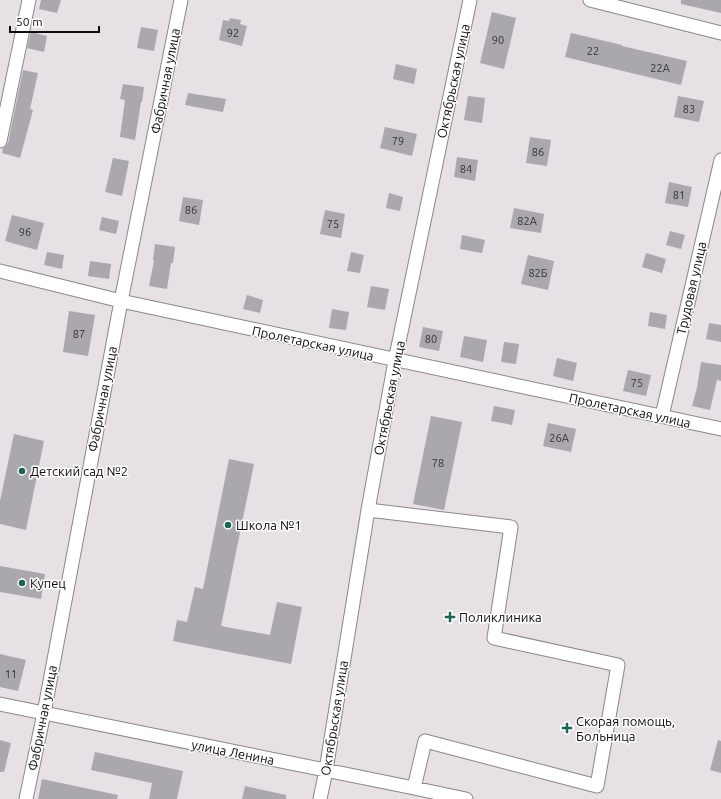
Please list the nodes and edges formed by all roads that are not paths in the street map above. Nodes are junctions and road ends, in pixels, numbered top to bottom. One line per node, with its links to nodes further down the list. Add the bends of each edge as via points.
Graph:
1 (29, 0): 6 (street)
2 (181, 0): 9 (street, Фабричная улица)
3 (470, 0): 10 (street, Октябрьская улица)
4 (590, 0): 5 (street)
5 (721, 34)
6 (0, 141)
7 (721, 160): 11 (street, Трудовая улица)
8 (0, 271): 9 (street, Пролетарская улица)
9 (121, 301): 10 (street, Пролетарская улица); 15 (street, Фабричная улица)
10 (395, 360): 11 (street, Пролетарская улица); 13 (street, Октябрьская улица)
11 (662, 416): 12 (street, Пролетарская улица)
12 (721, 430)
13 (368, 510): 16 (street, Октябрьская улица); 17 (street, via 512,526 494,638 618,665 597,786 425,741)
14 (0, 704): 15 (street, улица Ленина)
15 (44, 713): 16 (street, улица Ленина); 18 (street, Фабричная улица)
16 (326, 770): 17 (street, улица Ленина); 19 (street, Октябрьская улица)
17 (414, 788): 20 (street, улица Ленина)
18 (26, 799)
19 (320, 799)
20 (466, 799)

